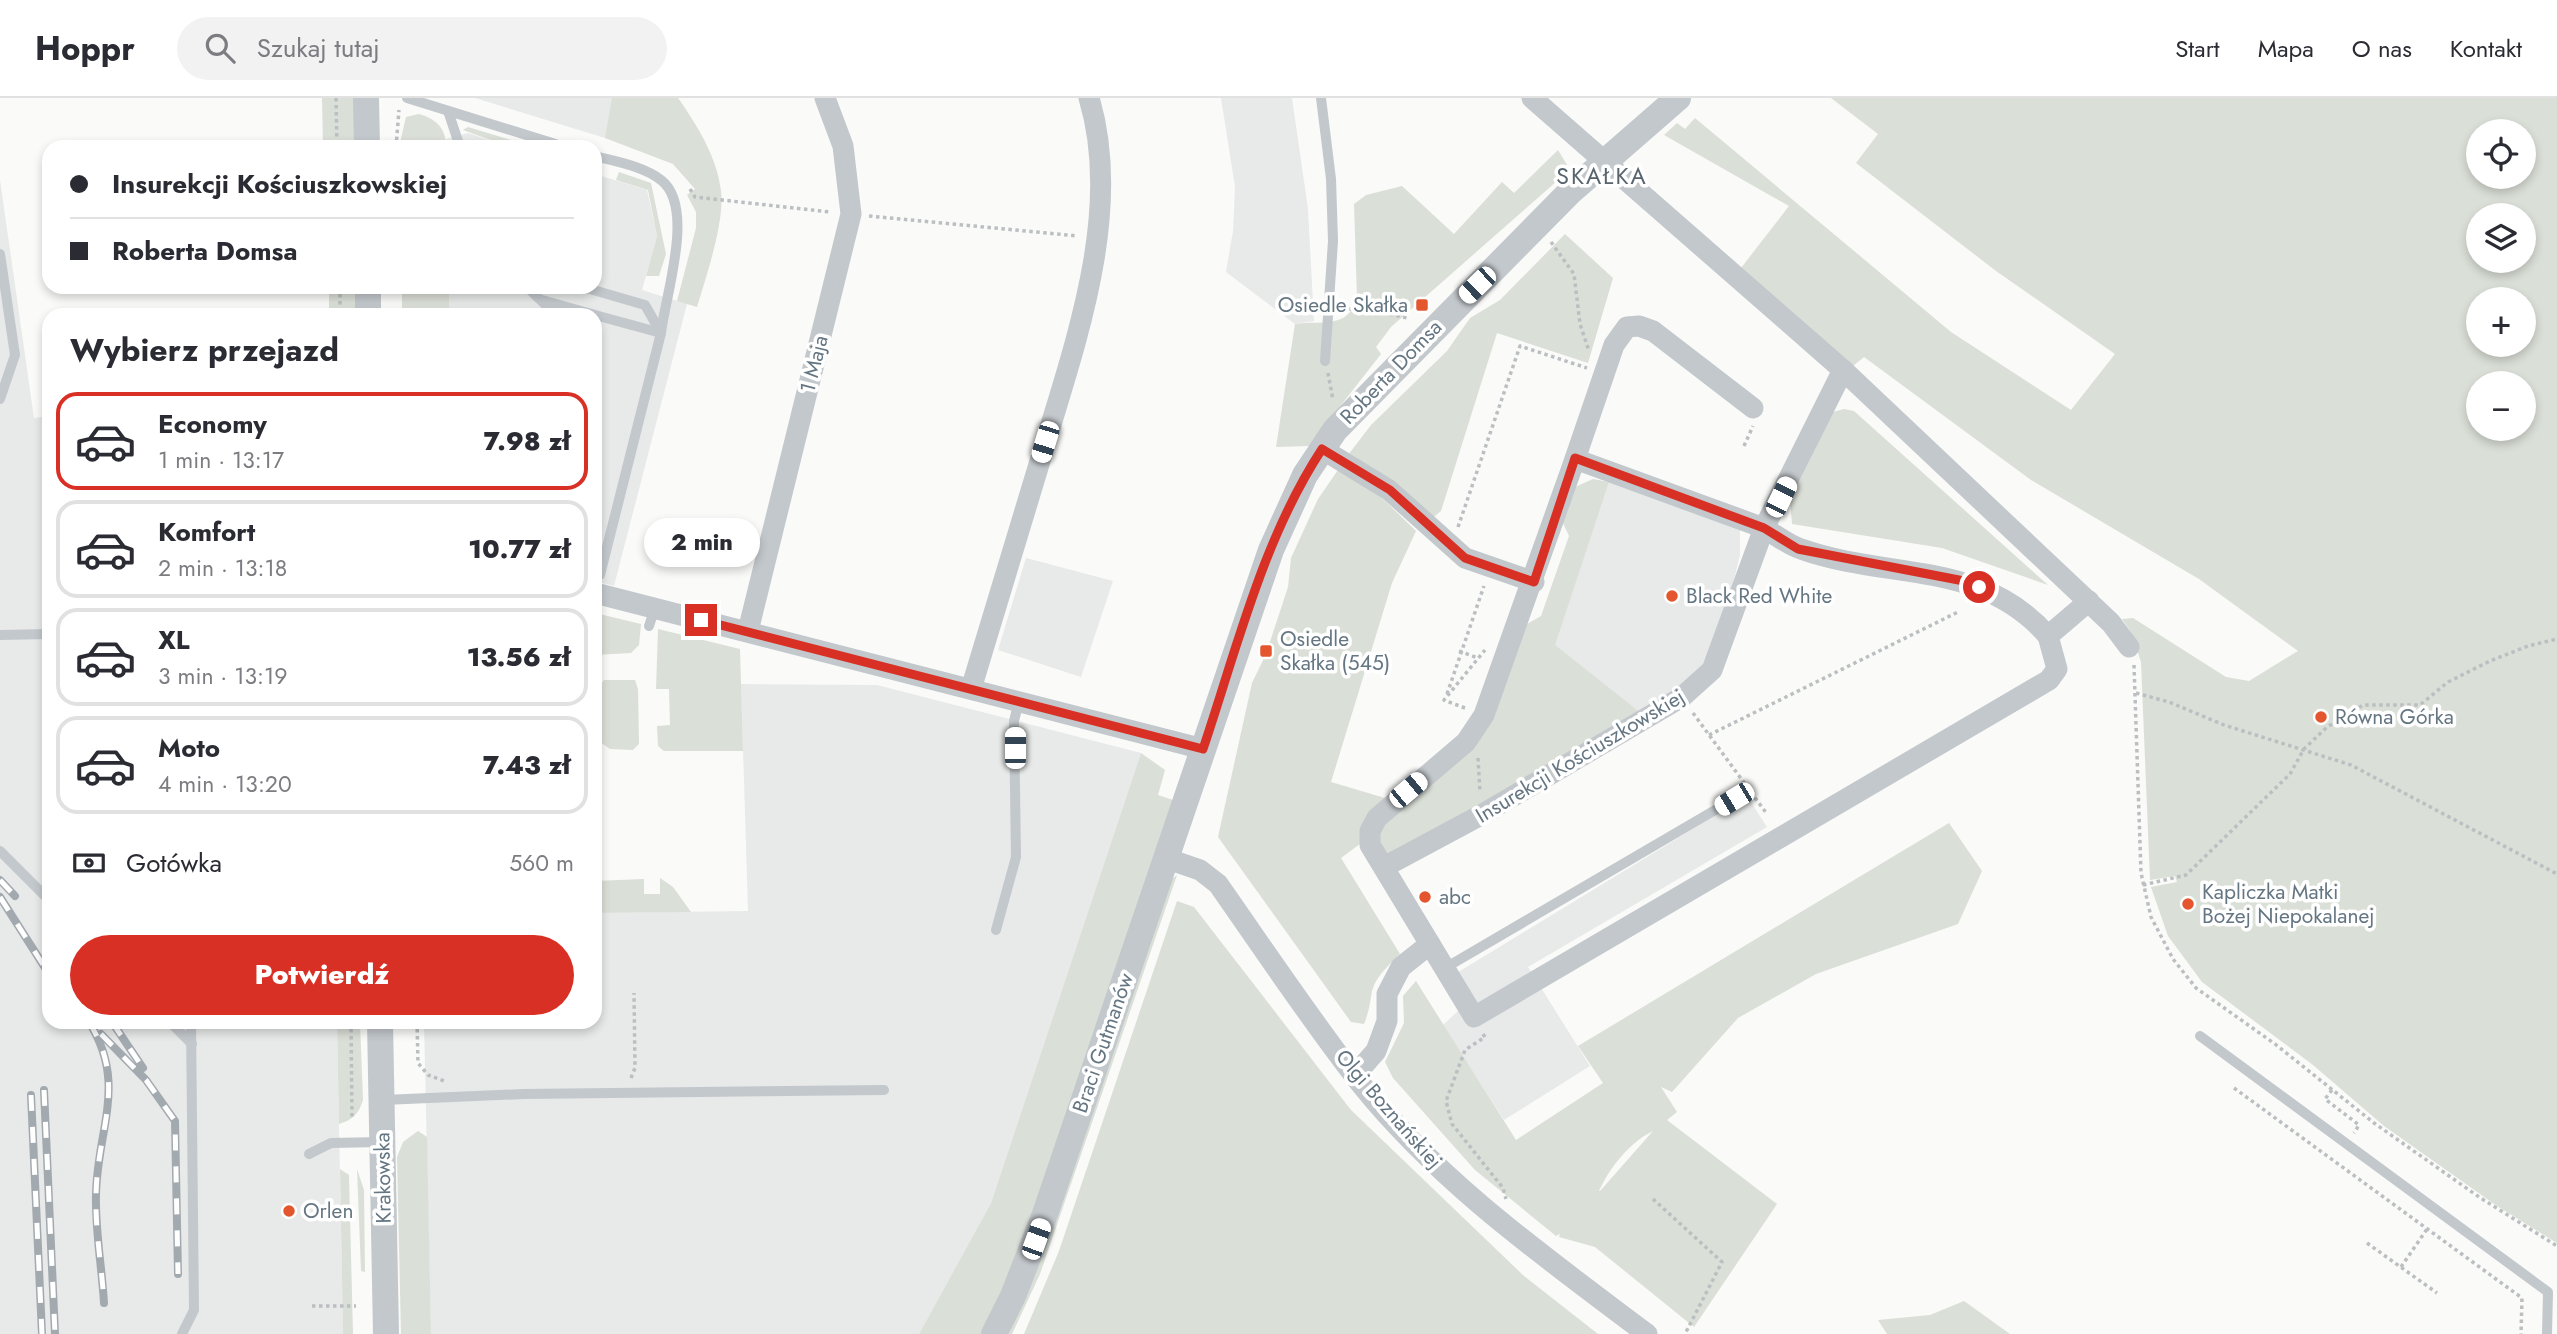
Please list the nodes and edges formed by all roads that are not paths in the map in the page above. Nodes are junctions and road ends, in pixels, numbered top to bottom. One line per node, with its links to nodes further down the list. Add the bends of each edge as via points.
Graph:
1 (366, 98): 9 (street)
2 (825, 98): 33 (street, 1 Maja, via 844,146 851,214)
3 (1089, 98): 38 (street, via 1098,158 1097,238 1077,337)
4 (1321, 98): 22 (lane, via 1333,241)
5 (1532, 98): 13 (street)
6 (1678, 98): 13 (street, Roberta Domsa)
7 (403, 101): 8 (lane)
8 (448, 111): 10 (lane); 11 (lane)
9 (367, 140)
10 (458, 140)
11 (542, 140)
12 (602, 158): 21 (lane, via 646,171 664,182 672,195 677,253)
13 (1602, 161): 23 (street); 26 (street, Roberta Domsa, via 1367,395)
14 (0, 254): 24 (lane, via 15,355)
15 (602, 293): 21 (lane, via 645,305)
16 (535, 294): 17 (lane)
17 (542, 300): 18 (lane); 19 (lane)
18 (549, 308)
19 (570, 308)
20 (602, 317): 21 (lane)
21 (661, 333): 29 (lane)
22 (1325, 361)
23 (1843, 370): 28 (street, Insurekcji Kościuszkowskiej); 32 (street)
24 (0, 399)
25 (1753, 412): 27 (street, via 1653,331 1627,327 1614,345)
26 (1322, 449): 30 (street, via 1390,490 1465,558); 40 (street, Roberta Domsa, via 1270,550)
27 (1575, 458): 28 (street); 30 (street)
28 (1764, 528): 36 (street, via 1798,549 1824,556 1964,581 2017,606); 44 (street, Insurekcji Kościuszkowskiej, via 1712,670 1682,697)
29 (602, 563)
30 (1534, 582): 44 (street, via 1480,722 1377,818 1370,831 1370,845)
31 (602, 586): 33 (street, via 652,617)
32 (2089, 601): 36 (street); 37 (street)
33 (748, 631): 38 (street)
34 (42, 634): 35 (lane)
35 (0, 635)
36 (2048, 636): 48 (street, via 2057,669 2049,680 1474,1017)
37 (2129, 647)
38 (971, 689): 39 (street)
39 (1019, 701): 40 (street); 46 (lane, via 1014,720 1016,857)
40 (1203, 749): 43 (street, Braci Gutmanów)
41 (1734, 799): 48 (lane)
42 (0, 851): 45 (lane)
43 (1165, 858): 54 (street, Olgi Boznańskiej, via 1200,870 1218,884); 61 (street, Braci Gutmanów, via 1045,1214)
44 (1384, 867): 47 (street)
45 (42, 893)
46 (996, 930)
47 (1430, 943): 48 (street); 54 (street, via 1401,967 1387,994 1387,1021 1376,1051)
48 (1445, 968)
49 (177, 1029): 53 (lane)
50 (191, 1029): 53 (lane)
51 (380, 1029): 56 (street, Krakowska)
52 (2200, 1036): 63 (lane, via 2548,1292)
53 (192, 1044): 59 (lane, via 194,1310)
54 (1355, 1075): 62 (street, Olgi Boznańskiej, via 1496,1221)
55 (884, 1090): 56 (lane)
56 (381, 1100): 57 (street, Krakowska)
57 (383, 1142): 58 (lane, via 331,1143); 60 (street, Krakowska)
58 (309, 1154)
59 (182, 1334)
60 (386, 1334)
61 (994, 1334)
62 (1647, 1334)
63 (2547, 1334)

